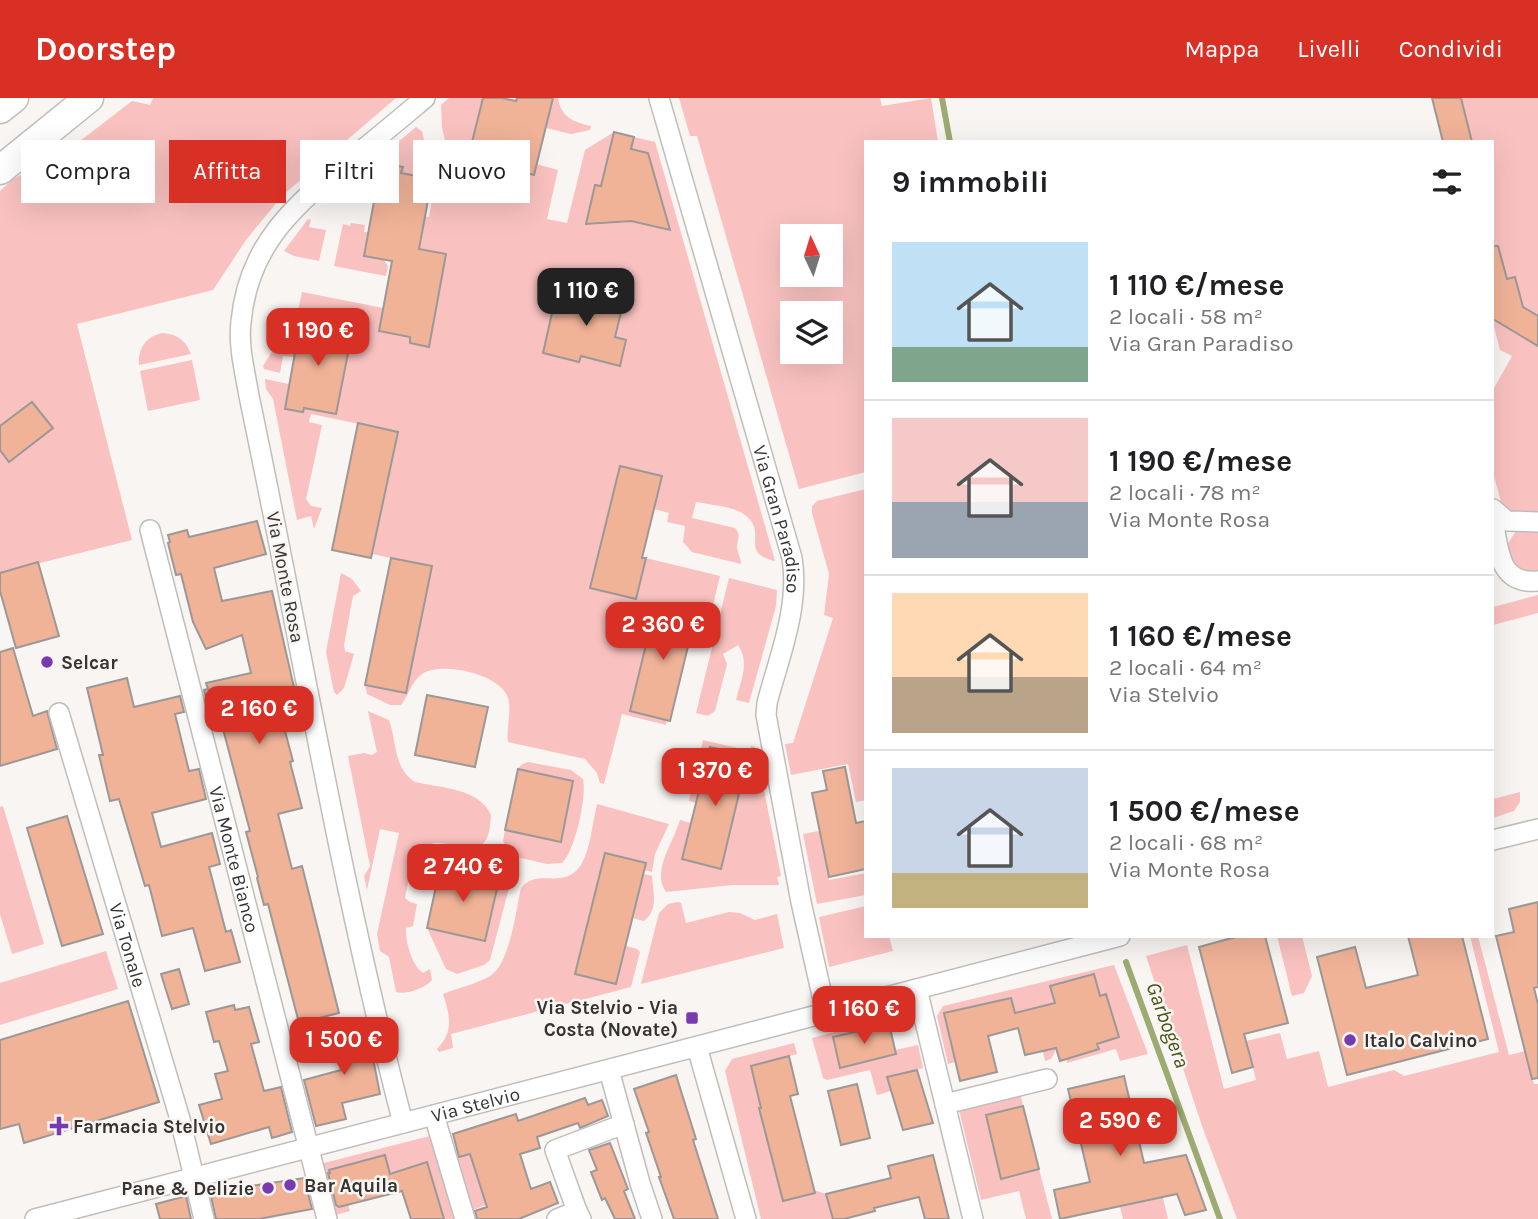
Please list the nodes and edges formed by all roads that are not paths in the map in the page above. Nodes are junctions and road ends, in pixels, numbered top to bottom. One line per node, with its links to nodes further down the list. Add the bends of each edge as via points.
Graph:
1 (14, 98): 5 (highway)
2 (89, 98): 6 (highway)
3 (425, 98): 23 (street, Via Monte Rosa, via 287,214 257,264 240,323 247,385 360,946)
4 (662, 106): 17 (street, Via Gran Paradiso, via 792,558 795,585 766,715)
5 (0, 109)
6 (0, 170)
7 (1494, 510): 8 (street, via 1507,521)
8 (1538, 522)
9 (1494, 525): 11 (street, via 1508,573 1527,582)
10 (150, 530): 25 (street, Via Monte Bianco)
11 (1538, 581)
12 (59, 713): 26 (street, Via Tonale)
13 (1538, 829): 14 (street)
14 (1494, 840)
15 (1112, 938): 16 (street, Via Stelvio)
16 (917, 989): 17 (street, Via Stelvio); 21 (street)
17 (826, 1013): 18 (street, Via Stelvio)
18 (697, 1046): 19 (street, Via Stelvio); 34 (street)
19 (609, 1070): 22 (street, Via Stelvio); 24 (street)
20 (1047, 1079): 21 (street)
21 (945, 1104): 35 (street)
22 (434, 1115): 23 (street, Via Stelvio); 31 (street)
23 (403, 1123): 25 (street, Via Stelvio)
24 (624, 1124): 27 (street, via 555,1150); 33 (street)
25 (308, 1148): 26 (street, Via Stelvio); 30 (street, Via Monte Bianco)
26 (194, 1177): 28 (street, Via Stelvio); 29 (street, Via Tonale)
27 (579, 1215): 32 (street)
28 (35, 1219)
29 (204, 1219)
30 (327, 1219)
31 (466, 1219)
32 (557, 1219)
33 (652, 1219)
34 (746, 1219)
35 (973, 1219)

